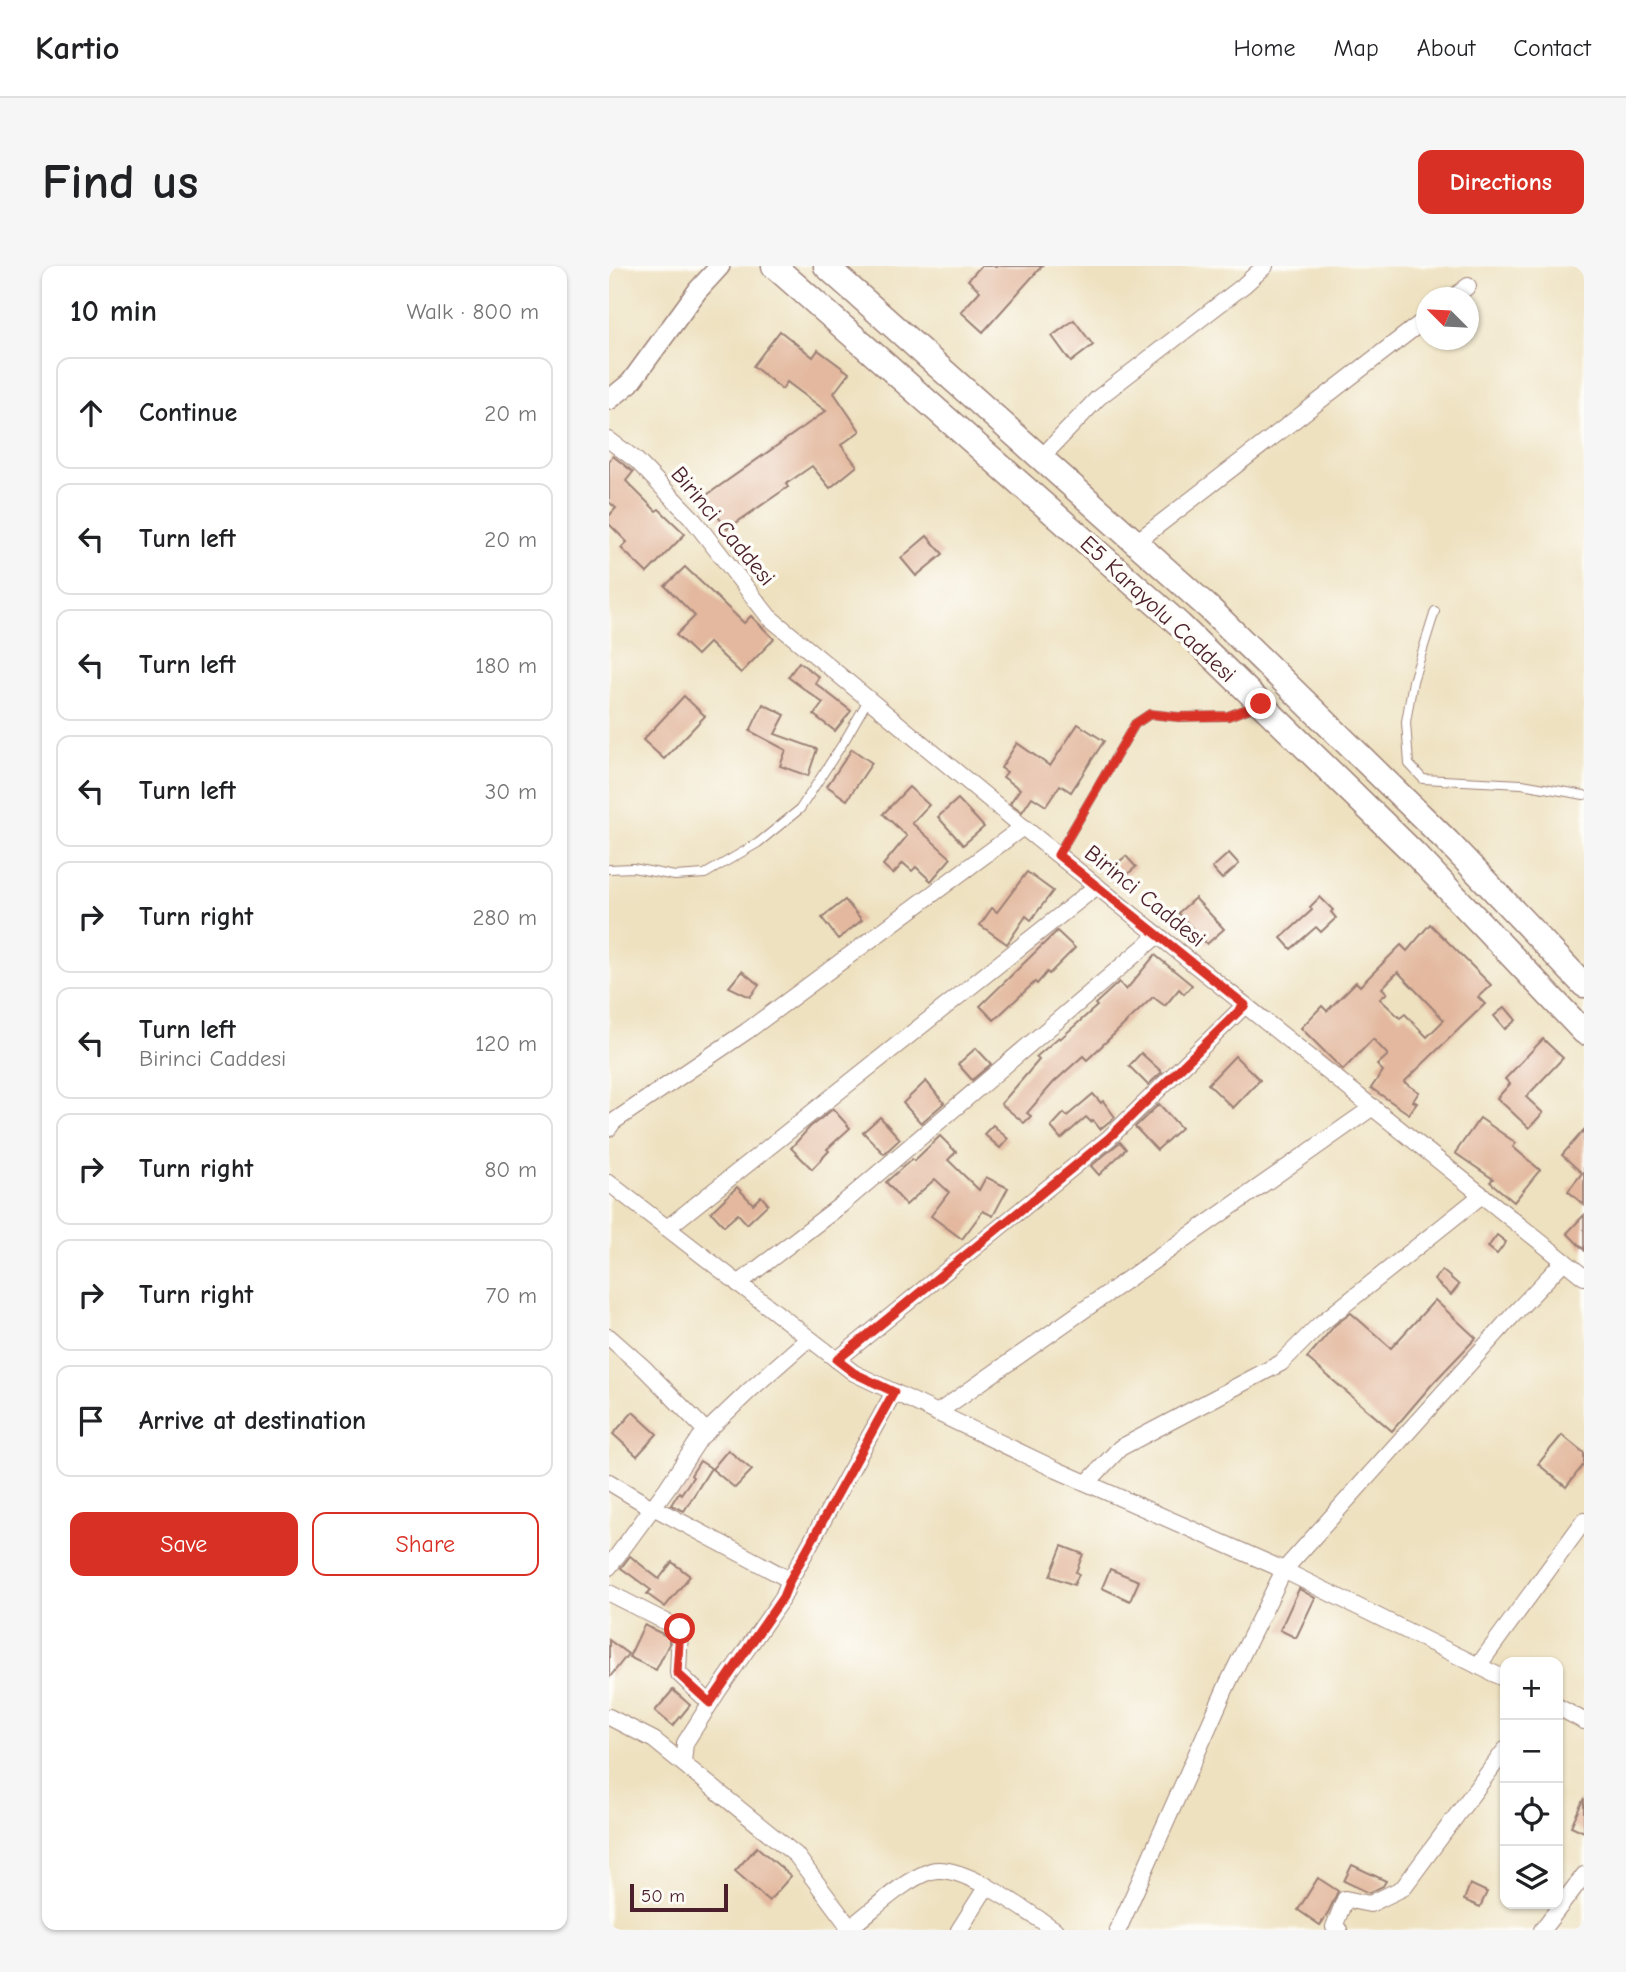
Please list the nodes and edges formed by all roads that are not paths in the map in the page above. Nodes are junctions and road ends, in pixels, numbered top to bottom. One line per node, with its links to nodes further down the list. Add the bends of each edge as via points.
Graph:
1 (720, 266): 6 (street, via 630,383)
2 (773, 266): 12 (highway, E5 Karayolu Caddesi, via 1180,625)
3 (826, 266): 8 (highway, E5 Karayolu Caddesi)
4 (1265, 266): 8 (street, via 1098,398)
5 (1416, 326): 9 (street)
6 (609, 400)
7 (609, 440): 11 (street, Birinci Caddesi, via 636,460 691,517 769,617)
8 (1041, 458): 9 (highway, E5 Karayolu Caddesi)
9 (1135, 543): 19 (highway, E5 Karayolu Caddesi, via 1210,609 1448,842)
10 (1435, 611): 13 (lane, via 1413,681 1406,722 1409,764 1423,779 1523,784)
11 (868, 700): 14 (street, Birinci Caddesi); 16 (lane, via 800,809 758,843 705,874 675,876 633,868)
12 (1261, 704): 15 (lane, via 1228,716 1150,714 1135,724); 21 (highway, E5 Karayolu Caddesi, via 1415,854)
13 (1584, 795)
14 (1023, 827): 15 (street, Birinci Caddesi); 23 (street)
15 (1058, 855): 17 (street, Birinci Caddesi)
16 (609, 869)
17 (1097, 886): 18 (street, Birinci Caddesi); 26 (street)
18 (1158, 935): 20 (street, Birinci Caddesi); 29 (street, via 841,1205)
19 (1584, 985)
20 (1245, 1005): 22 (street, Birinci Caddesi); 32 (street, via 1109,1138)
21 (1584, 1032)
22 (1373, 1107): 25 (street, Birinci Caddesi); 34 (street)
23 (609, 1128)
24 (611, 1191): 26 (street)
25 (1482, 1195): 27 (street, Birinci Caddesi); 37 (street, via 1319,1325 1281,1363 1120,1448)
26 (667, 1228): 29 (street)
27 (1564, 1261): 28 (street, Birinci Caddesi); 41 (street)
28 (1584, 1278)
29 (738, 1284): 31 (street)
30 (609, 1336): 35 (street)
31 (809, 1339): 32 (street); 35 (street)
32 (837, 1360): 33 (street)
33 (894, 1392): 34 (street); 42 (street)
34 (937, 1413): 37 (street)
35 (707, 1432): 38 (street)
36 (609, 1482): 38 (street)
37 (1087, 1483): 41 (street)
38 (652, 1508): 40 (street); 42 (street)
39 (1584, 1521): 44 (street)
40 (609, 1567)
41 (1284, 1570): 44 (street); 57 (street, via 1228,1683)
42 (790, 1580): 46 (street)
43 (609, 1593): 46 (street, via 680,1629 677,1673)
44 (1478, 1666): 45 (street)
45 (1500, 1677)
46 (710, 1703): 51 (street, via 685,1743)
47 (1563, 1710): 49 (street)
48 (609, 1717): 51 (street, via 654,1740)
49 (1584, 1721)
50 (1500, 1757): 58 (street, via 1403,1888 1370,1904 1345,1899 1335,1927)
51 (683, 1763): 54 (street, via 796,1855)
52 (1584, 1875): 59 (street)
53 (987, 1886): 54 (street, via 947,1870 933,1870 913,1879); 55 (street); 56 (street)
54 (849, 1929)
55 (959, 1930)
56 (1055, 1930)
57 (1118, 1930)
58 (1339, 1930)
59 (1542, 1930)

